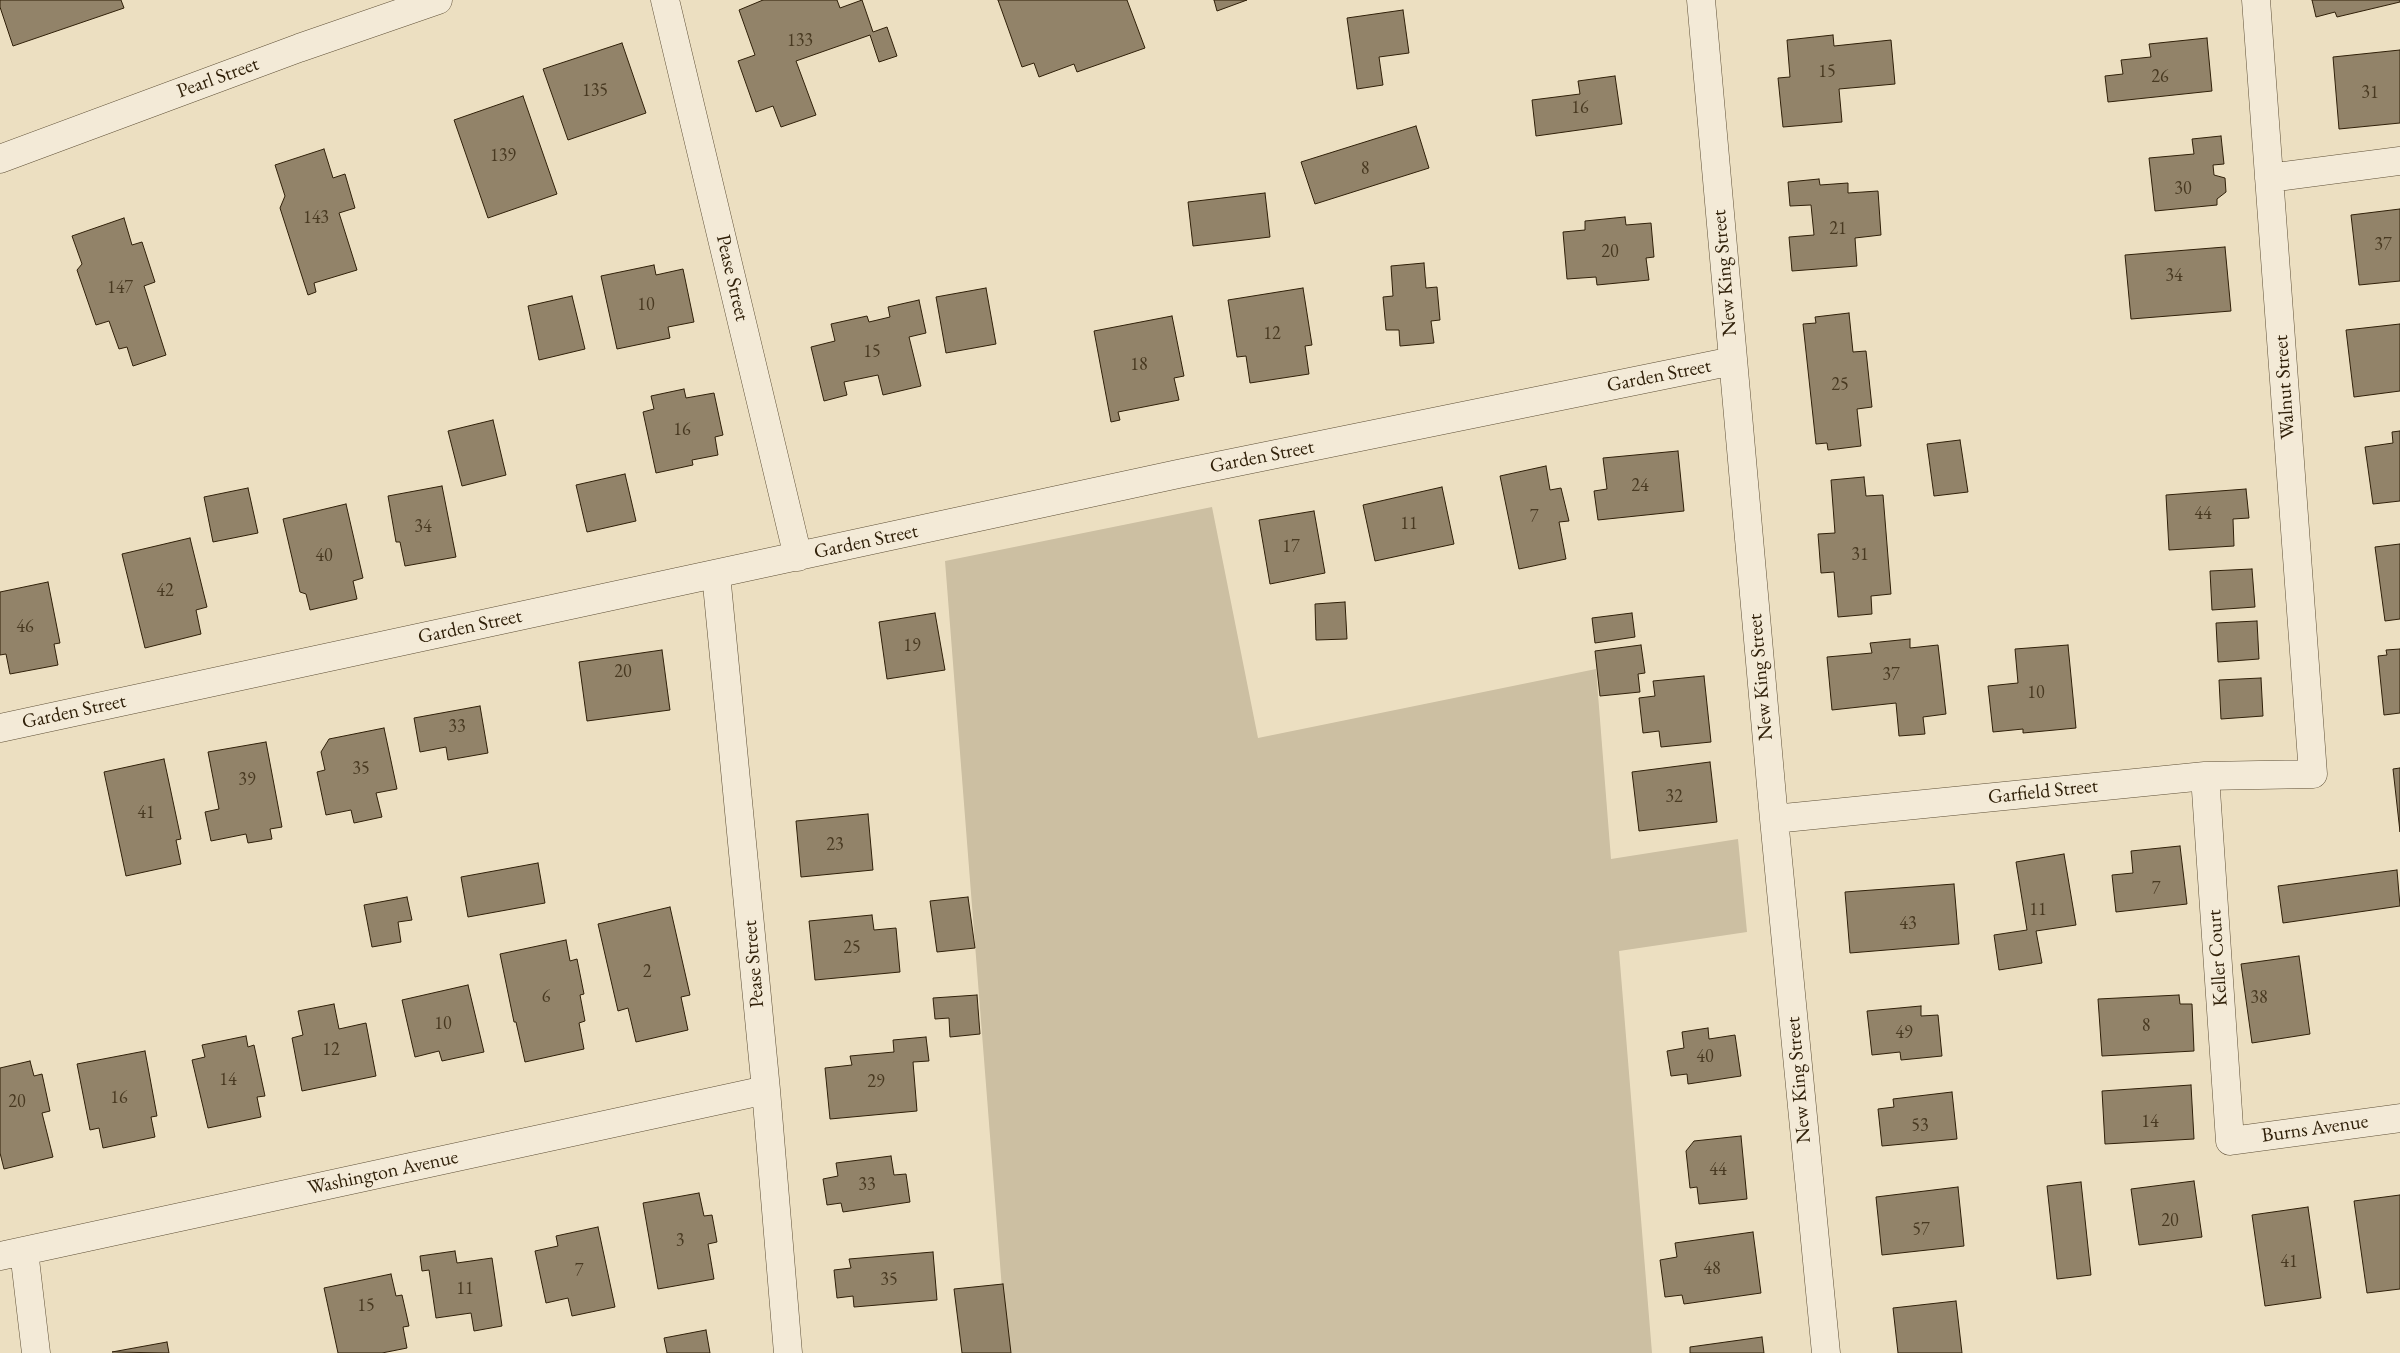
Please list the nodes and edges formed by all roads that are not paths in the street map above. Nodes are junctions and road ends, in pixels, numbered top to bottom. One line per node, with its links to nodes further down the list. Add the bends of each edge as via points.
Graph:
1 (438, 0): 5 (street, Pearl Street)
2 (665, 0): 9 (street, Pease Street)
3 (1701, 0): 8 (street, New King Street)
4 (2256, 0): 7 (street, Walnut Street)
5 (0, 159)
6 (2400, 161): 7 (street)
7 (2269, 178): 12 (street, Walnut Street)
8 (1733, 362): 9 (street, Garden Street, via 1178,474); 14 (street, New King Street)
9 (798, 557): 10 (street, Garden Street)
10 (716, 574): 11 (street, Garden Street); 15 (street, Pease Street)
11 (0, 728)
12 (2313, 774): 13 (street, Garfield Street)
13 (2205, 776): 14 (street, Garfield Street); 17 (street, Keller Court)
14 (1774, 819): 21 (street, New King Street)
15 (766, 1090): 18 (street, Washington Avenue); 20 (street, Pease Street)
16 (2400, 1118): 17 (street, Burns Avenue)
17 (2230, 1140)
18 (12, 1254): 19 (street)
19 (36, 1353)
20 (788, 1353)
21 (1826, 1353)

